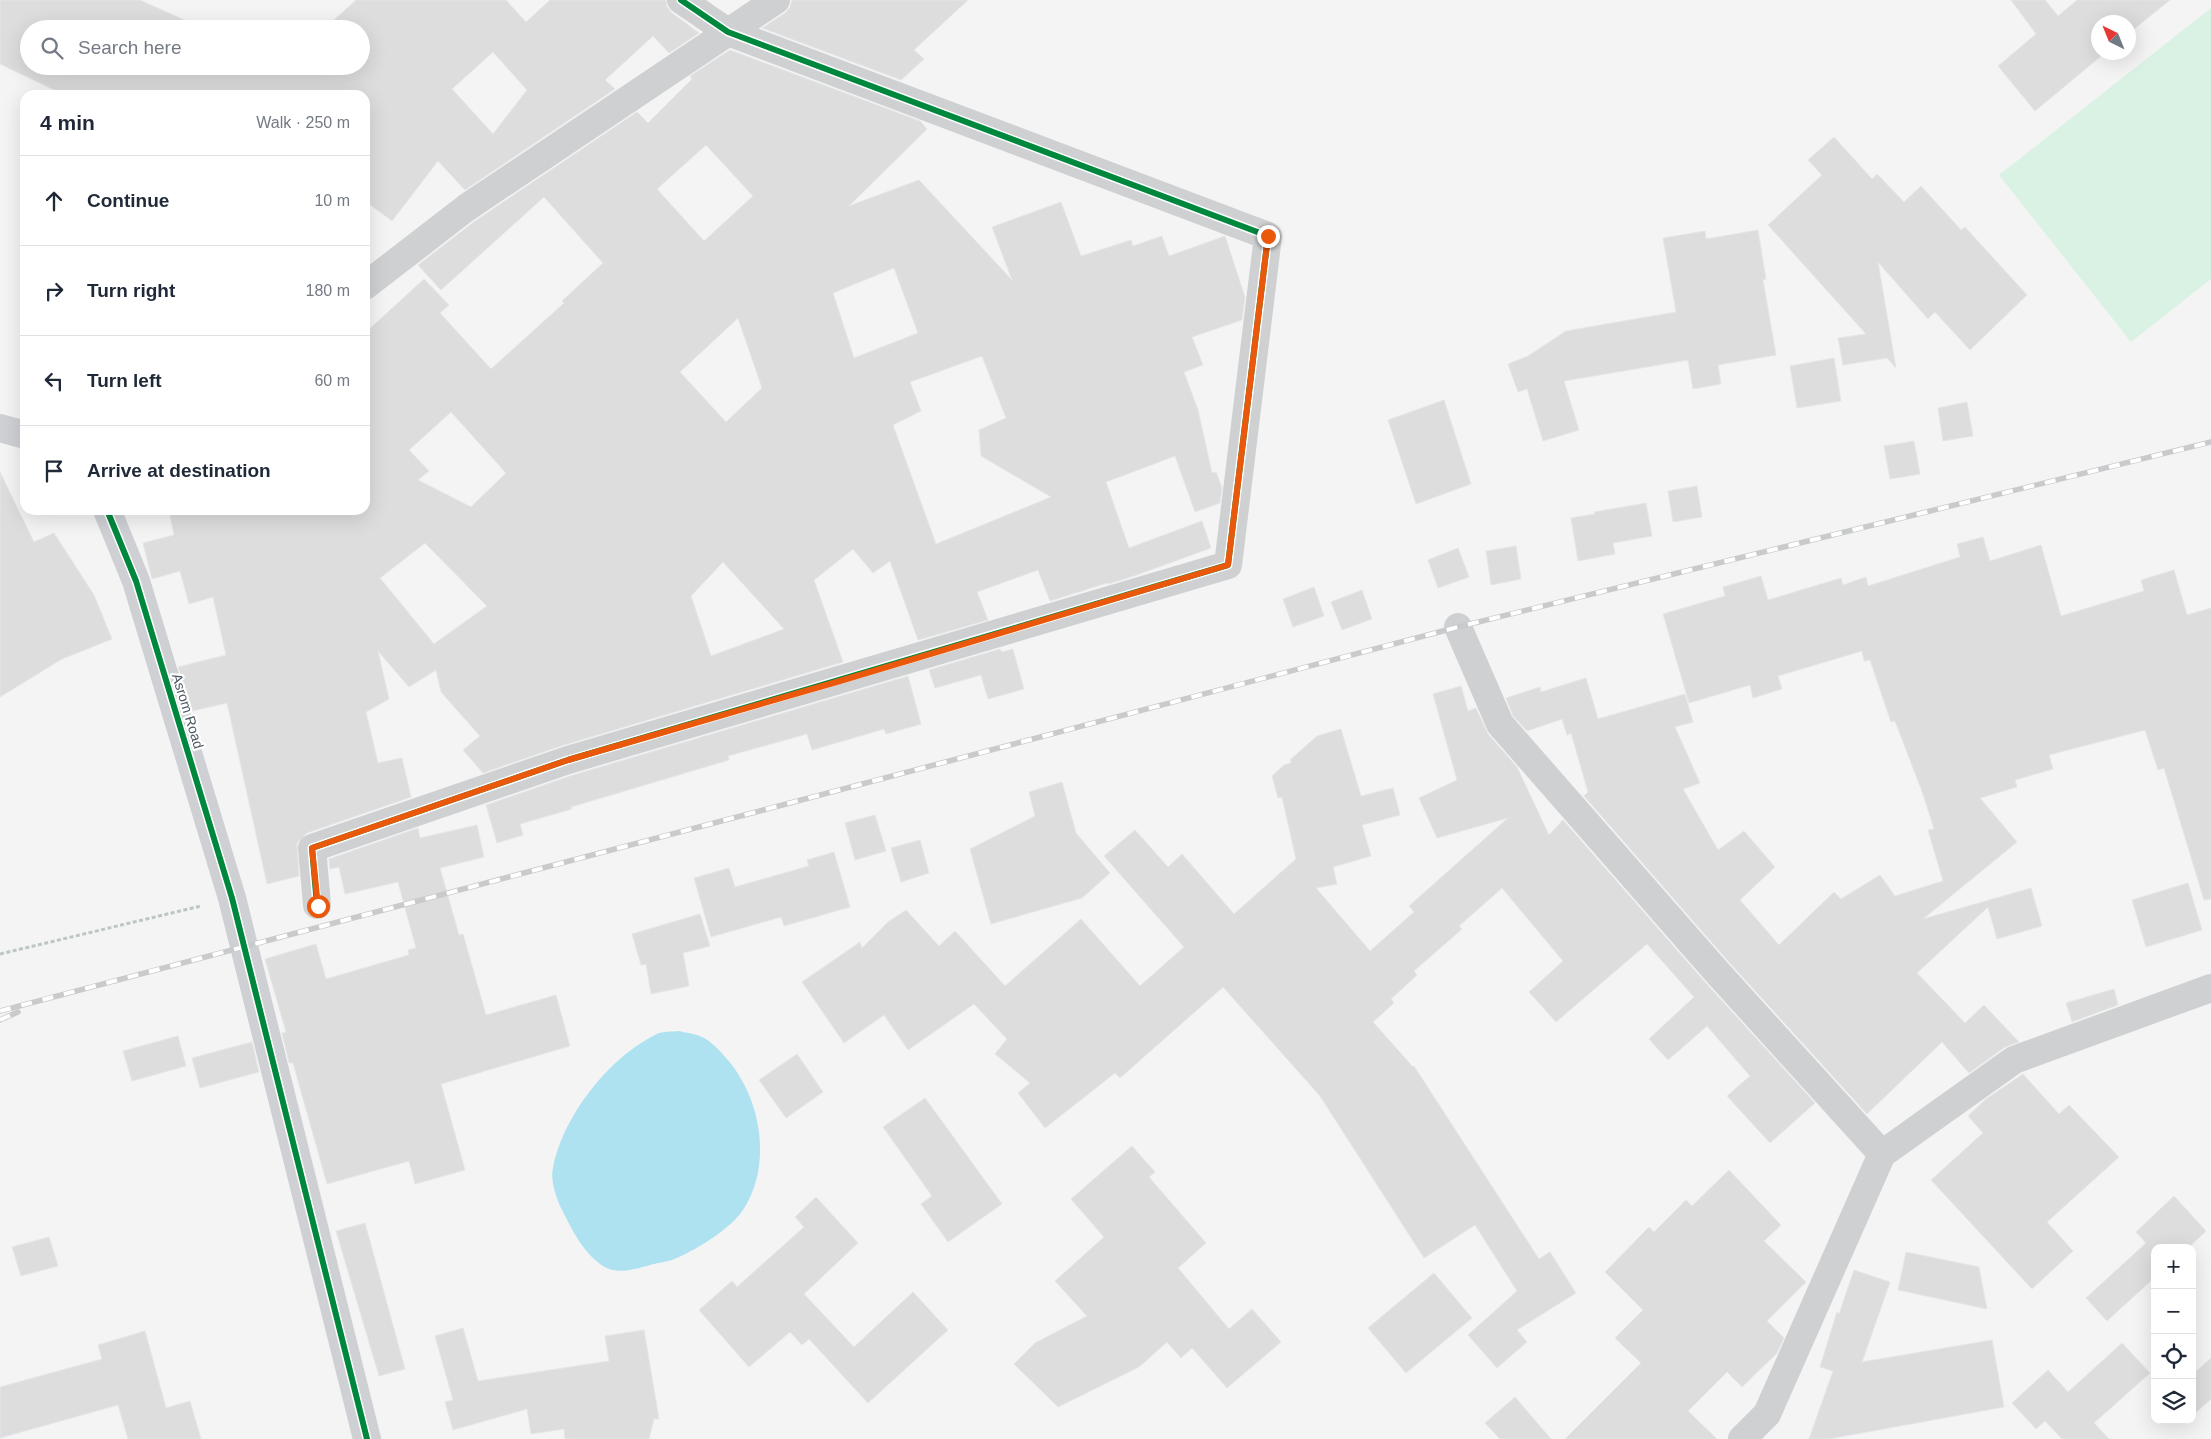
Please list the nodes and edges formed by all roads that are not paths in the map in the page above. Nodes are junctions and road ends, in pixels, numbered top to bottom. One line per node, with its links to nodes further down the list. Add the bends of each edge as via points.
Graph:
1 (681, 0): 3 (street)
2 (776, 0): 3 (street)
3 (728, 32): 4 (street, via 466,208); 9 (street, via 1268,236 1228,565 568,760 312,848)
4 (370, 282)
5 (0, 428): 6 (street)
6 (20, 434)
7 (109, 515): 12 (street, Asrom Road, via 136,581 236,910)
8 (1458, 627): 11 (street, via 1500,724 1716,972)
9 (318, 906)
10 (2211, 988): 11 (street, via 2014,1060)
11 (1882, 1154): 13 (street, via 1767,1414)
12 (367, 1439)
13 (1742, 1439)

